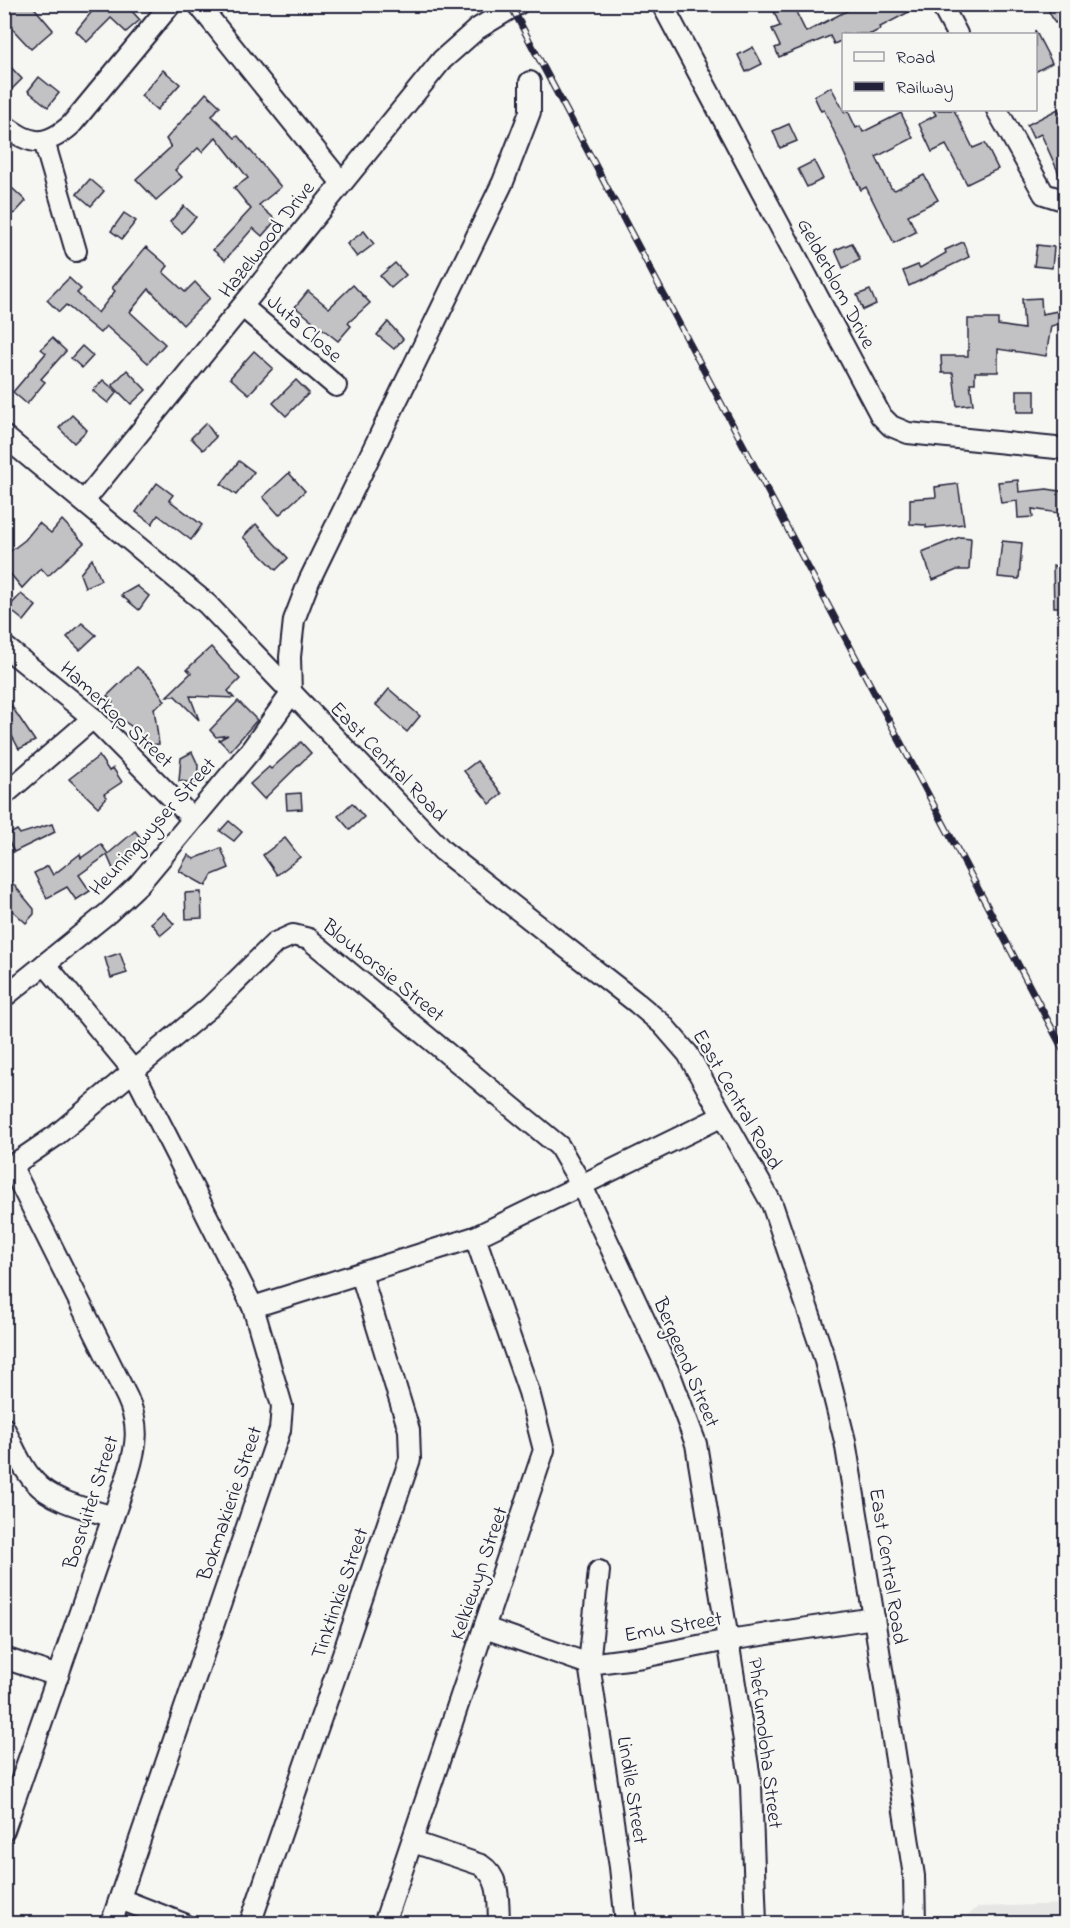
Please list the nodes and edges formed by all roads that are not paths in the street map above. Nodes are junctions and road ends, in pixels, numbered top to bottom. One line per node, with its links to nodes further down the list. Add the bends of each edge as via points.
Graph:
1 (171, 4): 10 (street, via 71,124)
2 (198, 4): 11 (street, Hazelwood Drive)
3 (518, 4): 11 (street, via 477,29 442,60)
4 (662, 4): 17 (street, Gelderblom Drive, via 886,422 898,430 929,437)
5 (941, 4): 6 (street)
6 (956, 33)
7 (530, 82): 20 (street, via 530,112 503,182 305,591 294,620)
8 (998, 111): 12 (street, via 1044,194)
9 (4, 125): 10 (street, via 19,136)
10 (44, 141): 13 (street)
11 (341, 182): 14 (street, Hazelwood Drive)
12 (1065, 201)
13 (76, 251)
14 (243, 307): 15 (street, Juta Close); 18 (street, Hazelwood Drive)
15 (336, 386)
16 (4, 436): 18 (street, East Central Road)
17 (1065, 449)
18 (84, 501): 20 (street, East Central Road, via 207,604)
19 (4, 646): 21 (street, Hamerkop Street)
20 (291, 694): 23 (street, Heuningwyser Street, via 251,750); 27 (street, East Central Road, via 443,852 662,1024 688,1054)
21 (93, 718): 22 (street); 23 (street, Hamerkop Street)
22 (4, 795)
23 (193, 819): 24 (street, Heuningwyser Street, via 139,884)
24 (45, 964): 25 (street, Heuningwyser Street); 26 (street, Bokmakierie Street)
25 (4, 997)
26 (133, 1070): 28 (street, Blouborsie Street, via 54,1137); 29 (street, Blouborsie Street, via 210,1007 274,943 301,935 541,1128 559,1146); 32 (street, Bokmakierie Street)
27 (723, 1116): 29 (street); 36 (street, East Central Road, via 772,1204 824,1357 845,1441)
28 (8, 1169): 34 (street, Bosruiter Street, via 136,1420 137,1445)
29 (581, 1184): 30 (street); 38 (street, Bergeend Street, via 692,1426)
30 (475, 1237): 31 (street); 37 (street, Kelkiewyn Street, via 529,1392 544,1450)
31 (361, 1274): 32 (street); 47 (street, Tinktinkie Street, via 409,1430 410,1459)
32 (253, 1307): 44 (street, Bokmakierie Street, via 282,1406 280,1430)
33 (4, 1428): 34 (street, via 36,1484)
34 (112, 1517): 41 (street, Bosruiter Street)
35 (599, 1571): 40 (street, Lindile Street)
36 (874, 1618): 38 (street, Emu Street); 52 (street, East Central Road, via 914,1876)
37 (485, 1628): 40 (street, Emu Street); 43 (street, Kelkiewyn Street)
38 (728, 1640): 40 (street, Emu Street, via 643,1658); 51 (street, Phefumoloha Street, via 751,1785)
39 (4, 1658): 41 (street)
40 (589, 1664): 50 (street, Lindile Street)
41 (58, 1676): 42 (street, Bosruiter Street)
42 (4, 1830)
43 (413, 1842): 48 (street, Kelkiewyn Street); 49 (street, via 489,1871 496,1881)
44 (120, 1899): 45 (street, Bokmakierie Street); 46 (street)
45 (111, 1923)
46 (184, 1923)
47 (250, 1923)
48 (384, 1923)
49 (499, 1923)
50 (626, 1923)
51 (756, 1923)
52 (915, 1923)

